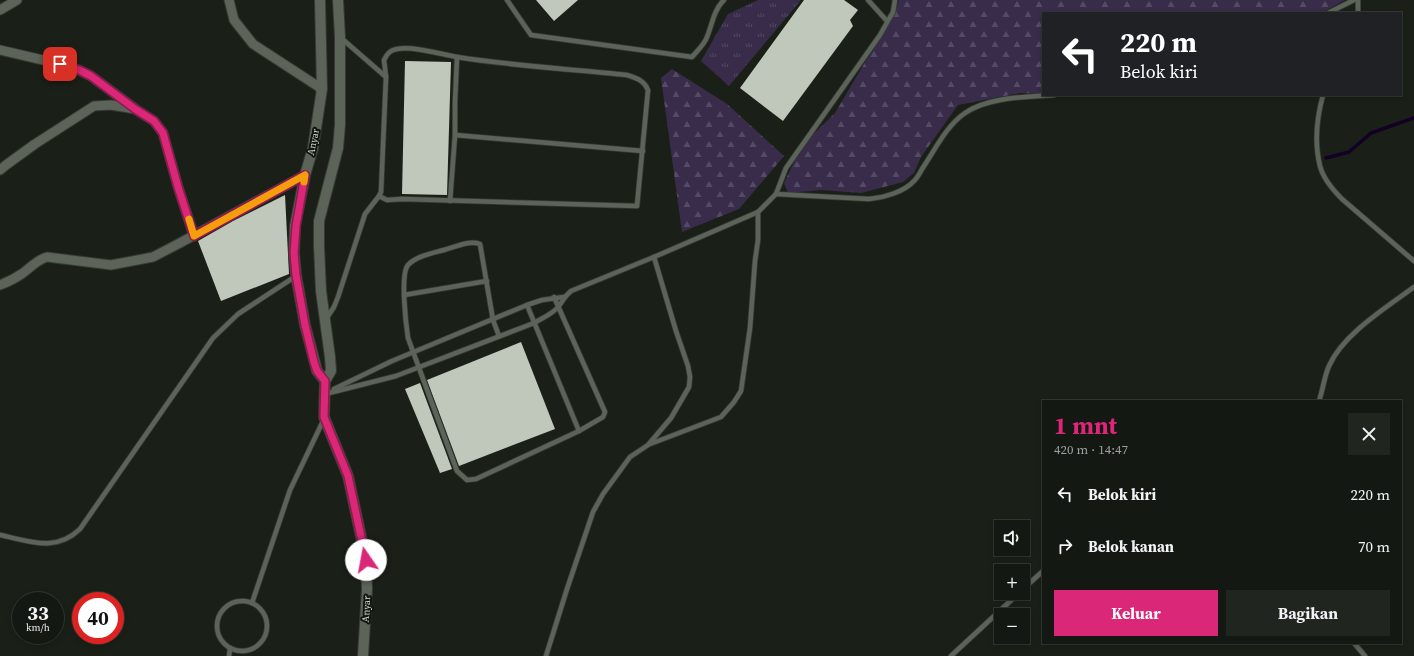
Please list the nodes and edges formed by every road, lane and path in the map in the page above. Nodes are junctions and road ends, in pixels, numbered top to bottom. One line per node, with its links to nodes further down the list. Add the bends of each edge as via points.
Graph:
1 (17, 0): 11 (street)
2 (229, 0): 19 (street, via 234,20 252,44)
3 (320, 0): 19 (street, Anyar)
4 (338, 0): 15 (street)
5 (507, 0): 6 (lane, via 531,35 692,58 707,39 720,3)
6 (724, 0)
7 (868, 0): 14 (lane)
8 (895, 0): 14 (lane, via 893,12)
9 (1354, 0): 12 (lane)
10 (1358, 0): 13 (lane)
11 (0, 10)
12 (1330, 12)
13 (1358, 12)
14 (887, 22): 27 (lane, via 786,168)
15 (340, 37): 18 (lane); 44 (street, via 338,148 319,221 321,291)
16 (0, 50): 22 (street, via 79,70)
17 (457, 57): 18 (lane, via 426,51 389,51 384,60); 23 (lane); 24 (lane, via 637,78 648,90)
18 (386, 77): 28 (lane)
19 (322, 89): 26 (street, Anyar, via 313,148)
20 (1042, 96): 27 (lane, via 1007,98 987,103 965,113 952,125 913,182 898,192 882,198)
21 (1323, 96): 33 (lane, via 1316,134 1320,166 1326,179 1342,199)
22 (135, 109): 25 (street, via 111,105 94,106); 31 (street, via 154,121 163,133)
23 (455, 135): 24 (lane); 29 (lane)
24 (643, 152): 29 (lane, via 638,206)
25 (0, 170)
26 (305, 175): 31 (street); 34 (street, Anyar, via 296,226)
27 (776, 194): 30 (lane)
28 (379, 196): 29 (lane, via 386,200); 44 (lane, via 365,214 338,297)
29 (450, 201)
30 (758, 212): 32 (lane); 54 (lane, via 750,328 741,391 720,417)
31 (194, 236): 36 (street, via 153,257 111,265 47,257 39,259 19,276)
32 (654, 257): 40 (lane, via 571,291); 54 (lane, via 690,377 689,387 671,418)
33 (1414, 261)
34 (296, 275): 49 (street, Anyar, via 314,362); 55 (lane, via 238,314 213,338 72,537 51,544)
35 (487, 281): 38 (lane); 38 (lane, via 481,246 478,243 466,244 420,258 406,266 403,280); 43 (lane)
36 (0, 286)
37 (1414, 287): 51 (lane, via 1372,318 1338,352 1329,366)
38 (404, 295): 47 (lane, via 408,338)
39 (554, 297): 40 (lane); 41 (lane); 42 (lane)
40 (564, 297): 42 (lane)
41 (527, 305): 43 (lane); 45 (lane)
42 (558, 307): 45 (lane); 53 (lane, via 605,412 603,417)
43 (493, 320): 46 (lane); 47 (lane)
44 (325, 321): 49 (street, via 331,371)
45 (534, 322): 46 (lane); 53 (lane)
46 (499, 336): 48 (lane)
47 (413, 353): 48 (lane); 50 (lane)
48 (419, 367): 50 (lane, via 396,376); 53 (lane, via 457,471 467,480 476,479)
49 (325, 381): 50 (street, Anyar)
50 (325, 394): 52 (street, Anyar)
51 (1319, 400)
52 (324, 417): 59 (lane, via 290,490); 64 (street, Anyar, via 348,476 366,560)
53 (579, 431)
54 (648, 445): 65 (lane, via 630,457 593,512)
55 (0, 534)
56 (1042, 572): 57 (lane)
57 (1030, 583)
58 (1011, 600): 66 (lane)
59 (252, 603): 61 (lane, via 235,602 219,615 219,636); 62 (lane, via 264,616 266,634 258,645)
60 (1355, 644): 67 (lane)
61 (230, 648): 62 (lane); 63 (lane)
62 (245, 653)
63 (229, 656)
64 (363, 656)
65 (546, 656)
66 (951, 656)
67 (1365, 656)

